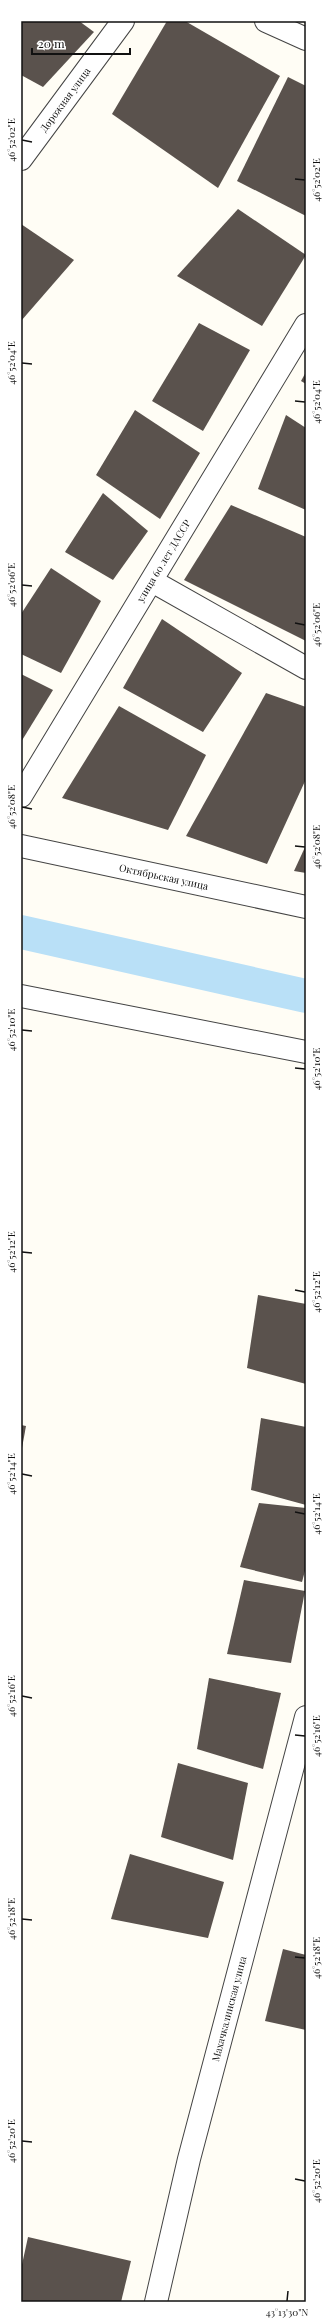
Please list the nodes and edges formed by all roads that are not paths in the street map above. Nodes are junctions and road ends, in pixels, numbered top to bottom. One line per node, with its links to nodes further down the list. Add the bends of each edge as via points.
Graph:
1 (123, 21): 4 (street, Дорожная улица)
2 (266, 21): 3 (street)
3 (306, 39)
4 (21, 159)
5 (306, 325): 6 (street, улица 60 лет ДАССР)
6 (152, 582): 7 (street); 8 (street, улица 60 лет ДАССР)
7 (306, 668)
8 (21, 796)
9 (21, 846): 10 (street, Октябрьская улица)
10 (306, 907)
11 (21, 996): 12 (street)
12 (306, 1052)
13 (306, 1718): 14 (street, Махачкалинская улица, via 189,2159)
14 (156, 2302)

